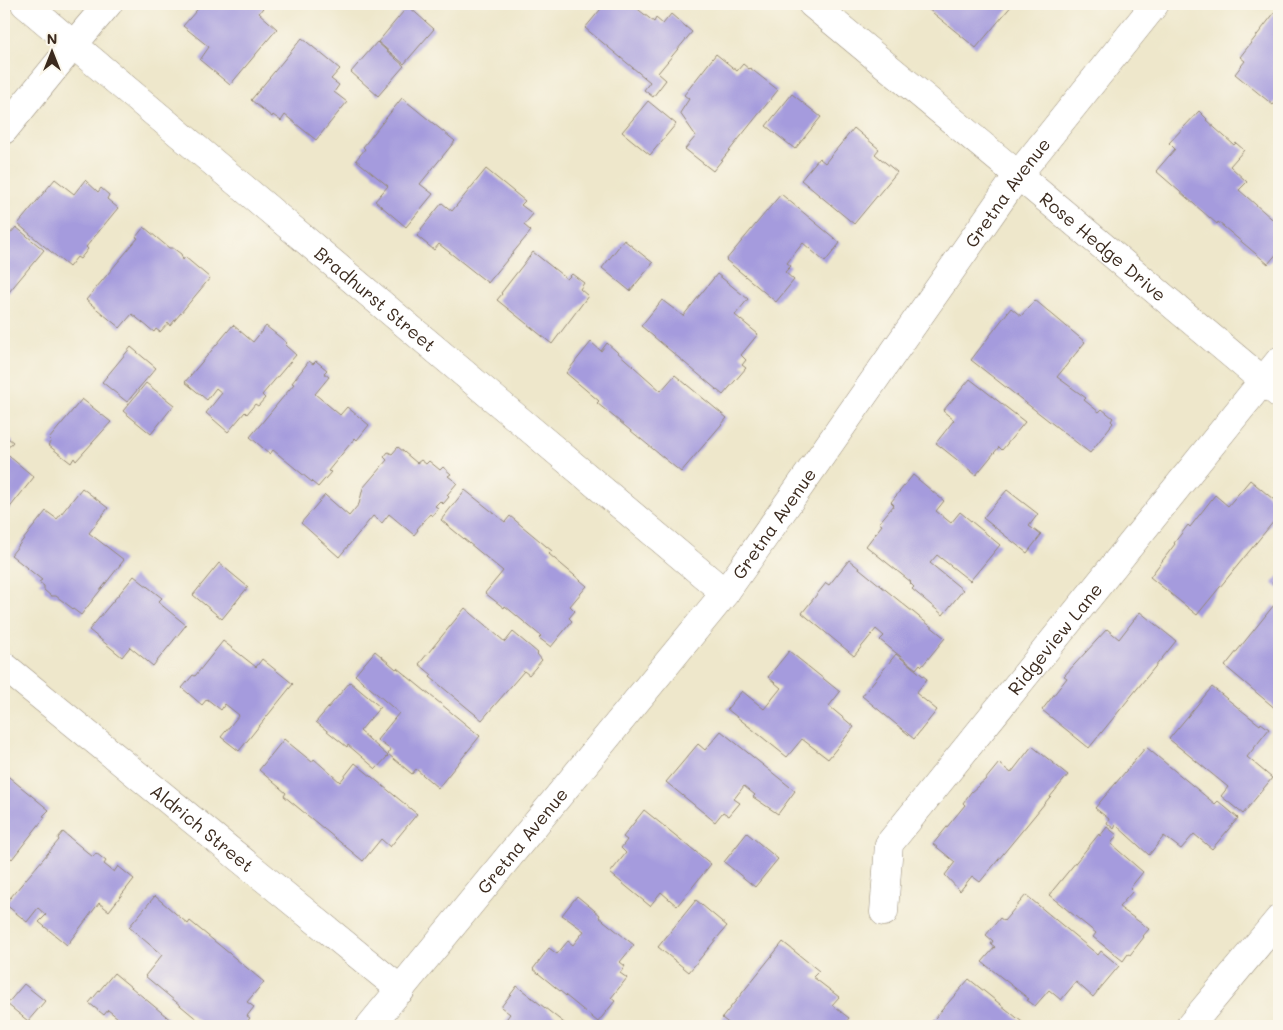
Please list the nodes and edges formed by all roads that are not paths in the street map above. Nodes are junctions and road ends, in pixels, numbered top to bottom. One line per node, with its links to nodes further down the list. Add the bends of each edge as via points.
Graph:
1 (25, 4): 5 (street, Bradhurst Street)
2 (108, 4): 5 (street)
3 (812, 4): 7 (street, Rose Hedge Drive)
4 (1155, 4): 7 (street, Gretna Avenue)
5 (74, 44): 6 (street); 9 (street, Bradhurst Street)
6 (4, 130)
7 (1018, 175): 8 (street, Rose Hedge Drive); 9 (street, Gretna Avenue)
8 (1274, 379): 11 (street, Ridgeview Lane, via 890,844)
9 (725, 592): 13 (street, Gretna Avenue)
10 (4, 666): 13 (street, Aldrich Street)
11 (884, 912)
12 (1279, 919): 15 (street)
13 (401, 990): 14 (street, Gretna Avenue)
14 (370, 1026)
15 (1190, 1026)

